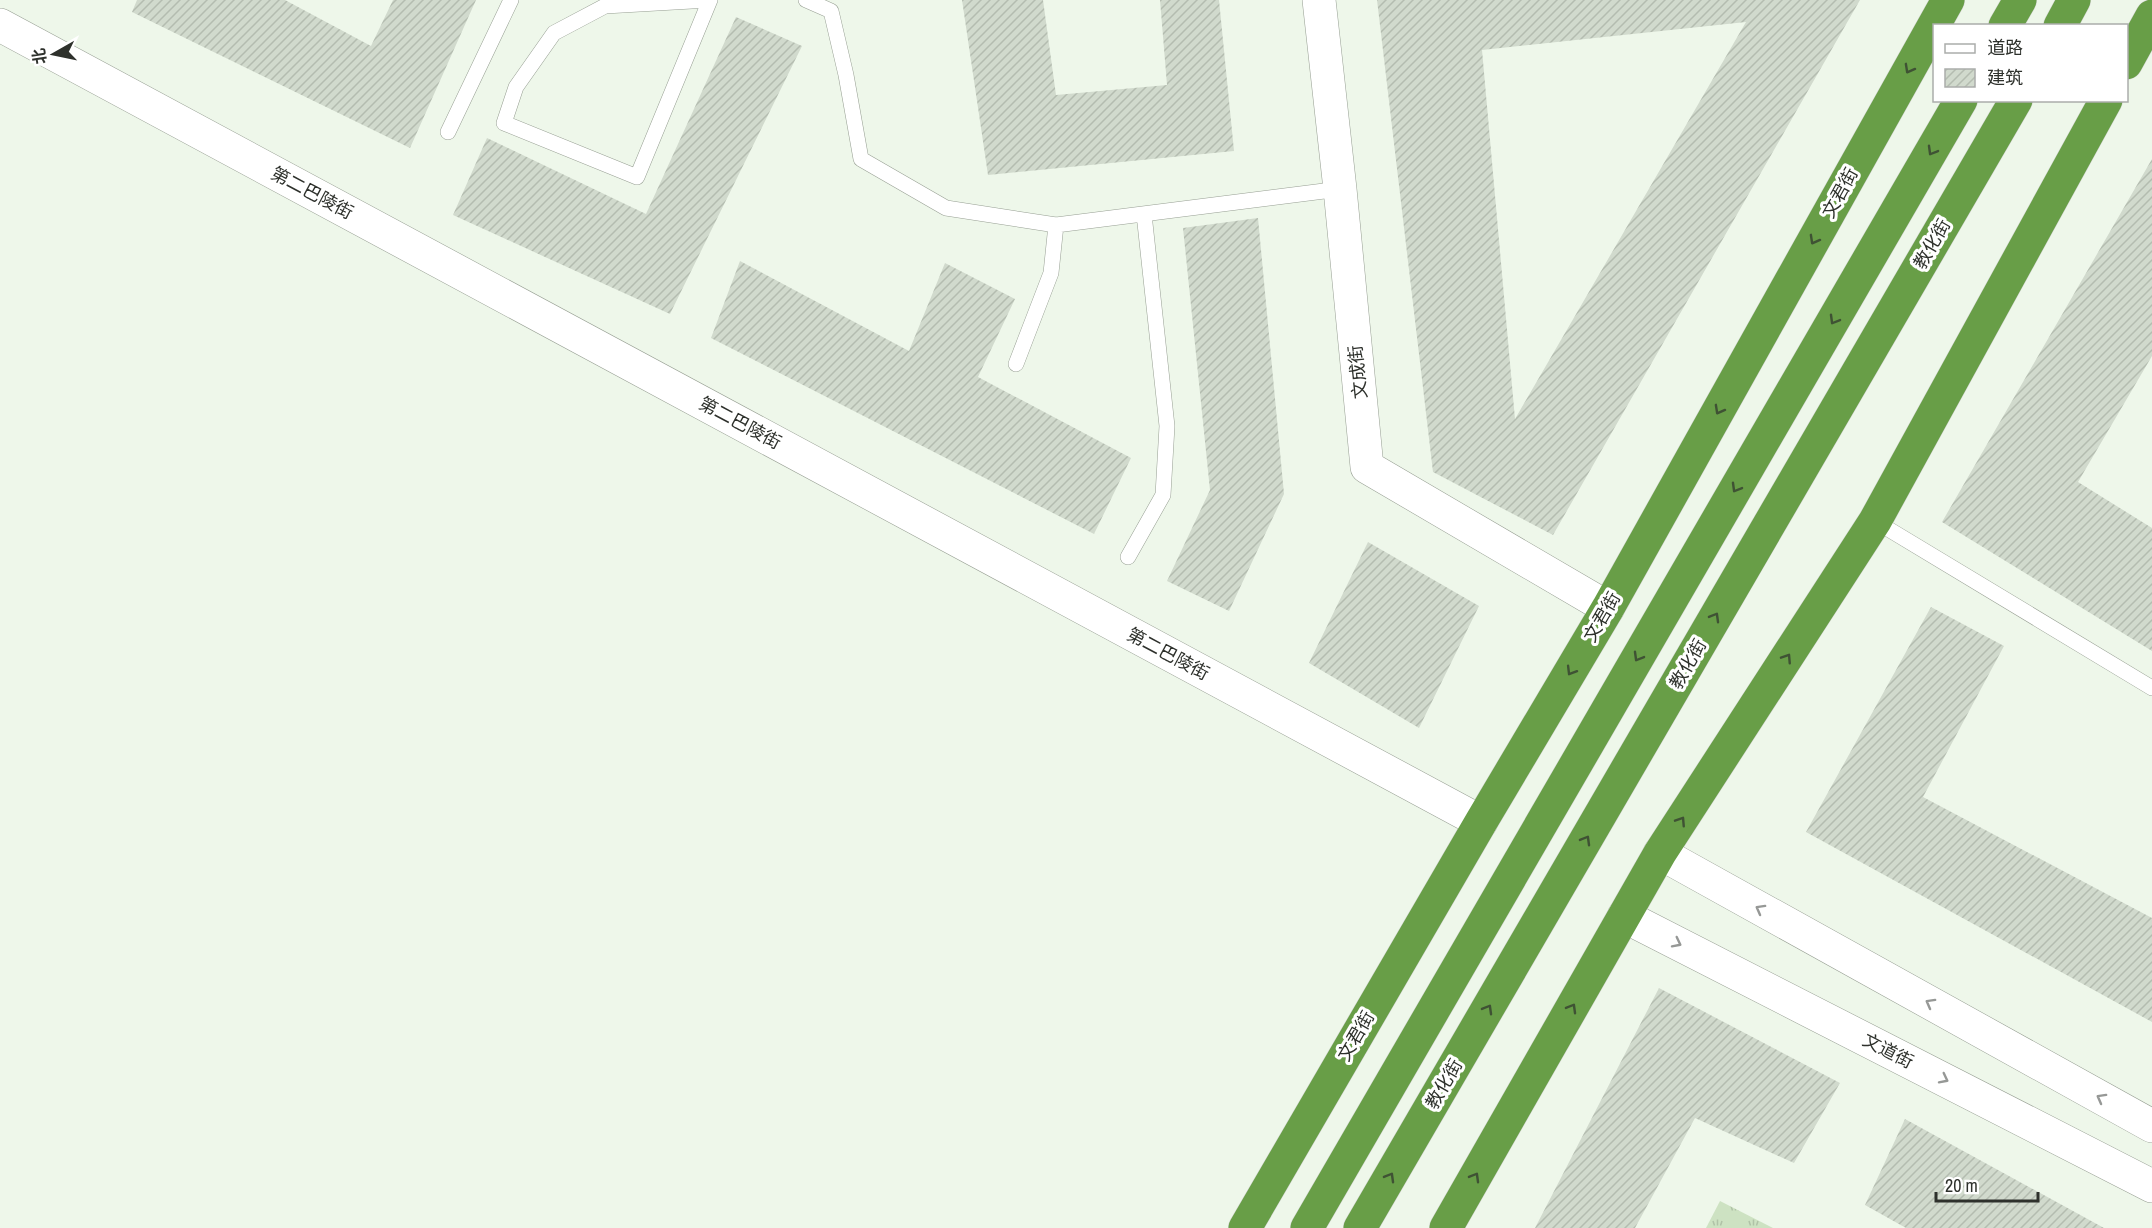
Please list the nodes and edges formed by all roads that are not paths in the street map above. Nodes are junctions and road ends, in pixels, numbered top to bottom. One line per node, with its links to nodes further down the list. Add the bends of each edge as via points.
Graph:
1 (511, 0): 18 (lane)
2 (709, 0): 2 (lane, via 606,6 554,33 516,87 504,123 637,177)
3 (806, 0): 21 (lane, via 831,11 861,159 946,208)
4 (1319, 0): 19 (street, 文成街)
5 (1948, 0): 9 (highway, 文君街, one-way to 9)
6 (2020, 0): 10 (highway)
7 (2074, 0): 11 (highway)
8 (2152, 16): 14 (highway)
9 (1935, 24)
10 (2006, 24)
11 (2061, 24)
12 (0, 25): 27 (street, 第二巴陵街)
13 (1933, 27): 25 (highway, 文君街, one-way to 25)
14 (2128, 61)
15 (1960, 102): 33 (highway, one-way to 33)
16 (2015, 102): 34 (highway, 教化街, one-way to 16)
17 (2105, 102): 23 (highway)
18 (448, 132)
19 (1340, 189): 20 (lane); 25 (street, 文成街, via 1367,467)
20 (1144, 214): 21 (lane); 24 (lane, via 1167,426 1163,495)
21 (1056, 225): 22 (lane, via 1050,273)
22 (1016, 364)
23 (1875, 521): 26 (lane); 28 (highway, one-way to 23)
24 (1128, 557)
25 (1608, 608): 27 (highway, 文君街, one-way to 27)
26 (2152, 688)
27 (1481, 822): 32 (highway, 文君街)
28 (1660, 853): 29 (highway); 30 (street, one-way to 28)
29 (1624, 916): 31 (street, 文道街, one-way to 31); 35 (highway, one-way to 29)
30 (2152, 1126)
31 (2152, 1186)
32 (1245, 1228)
33 (1307, 1228)
34 (1360, 1228)
35 (1446, 1228)

